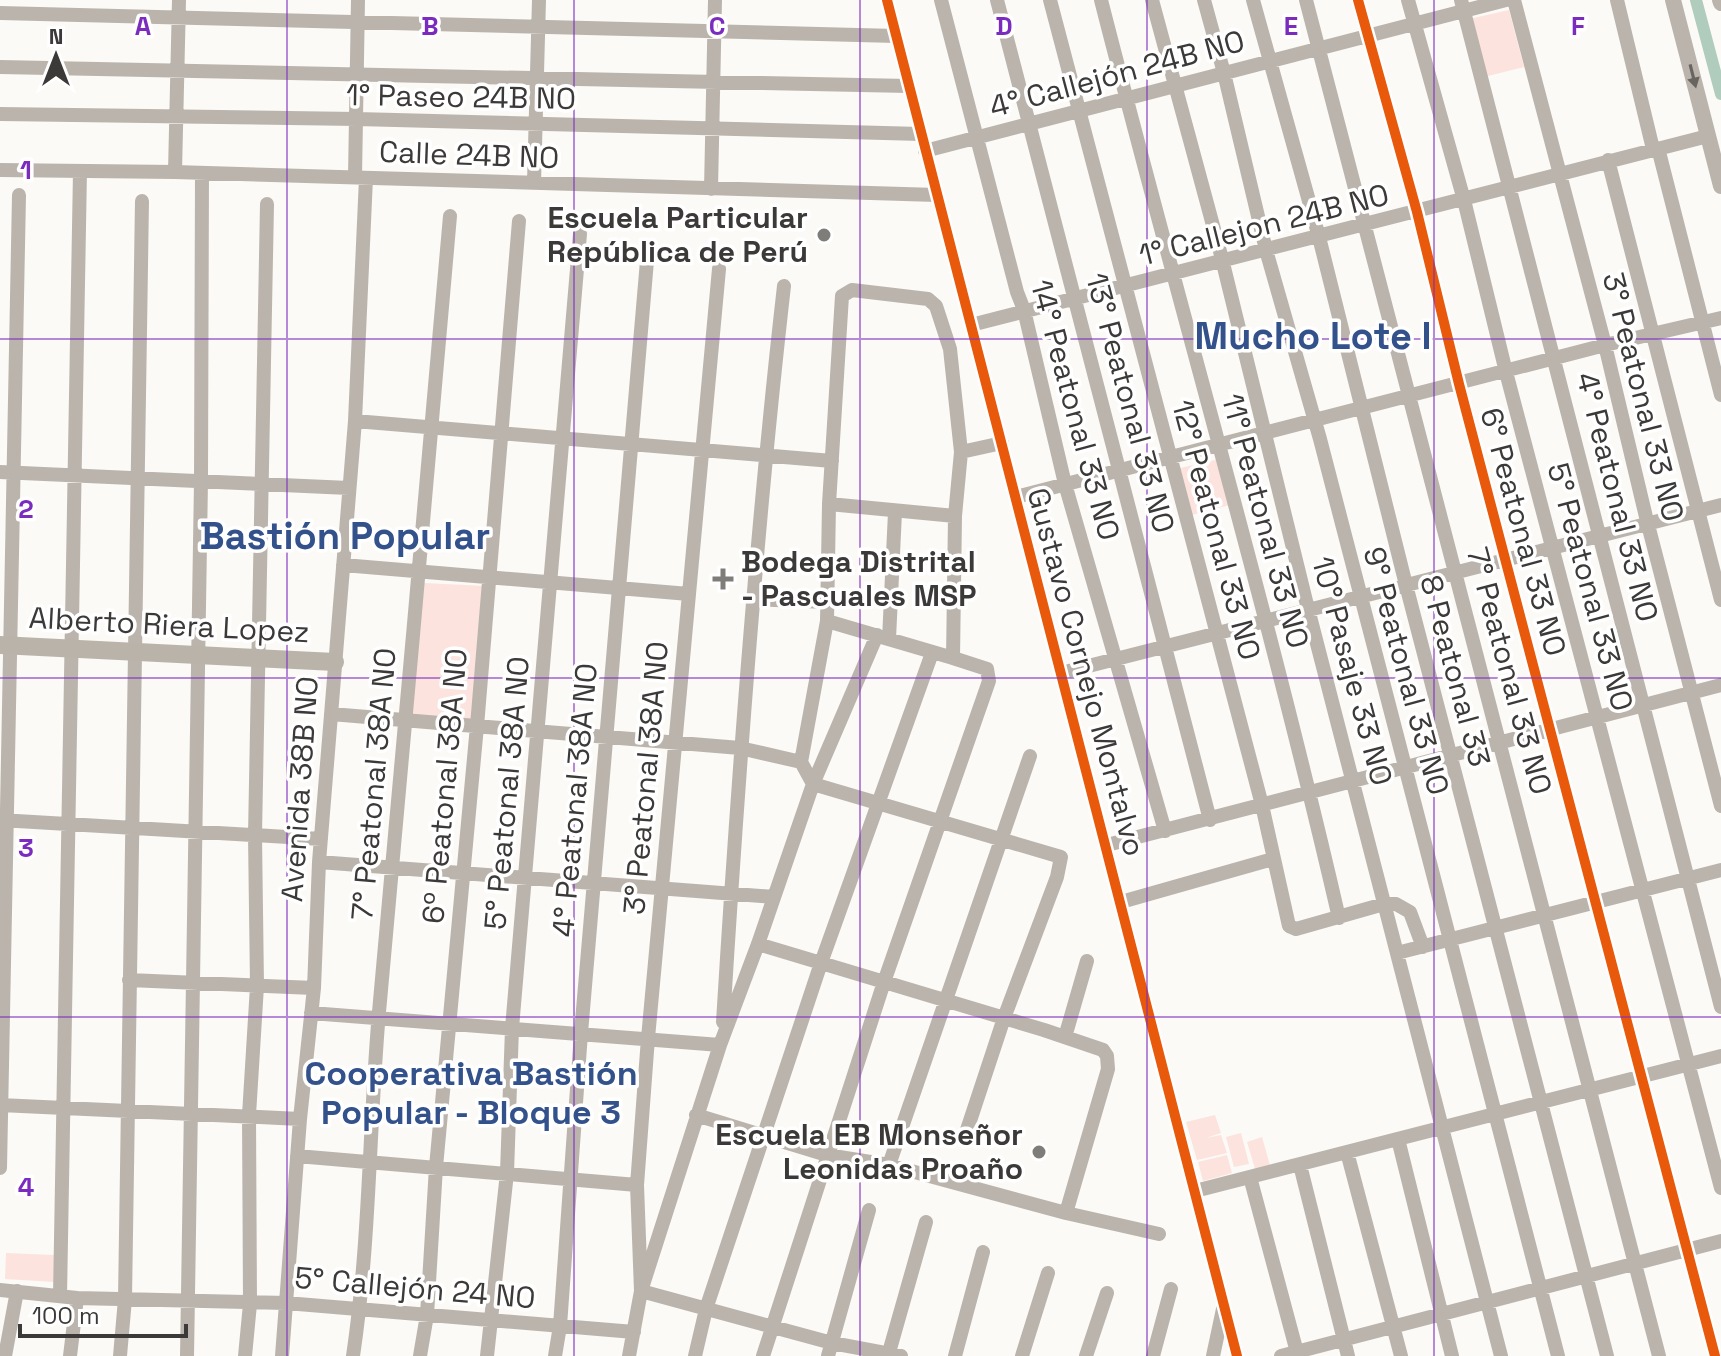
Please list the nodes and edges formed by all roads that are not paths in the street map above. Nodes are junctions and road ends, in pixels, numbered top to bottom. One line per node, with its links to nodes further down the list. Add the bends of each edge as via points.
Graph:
1 (179, 0): 22 (street)
2 (358, 0): 23 (street, Avenida 38B NO)
3 (539, 0): 25 (street)
4 (715, 0): 26 (street)
5 (887, 0): 27 (street, Gustavo Cornejo Montalvo)
6 (941, 0): 49 (street, 14° Peatonal 33 NO)
7 (997, 0): 45 (street, 13° Peatonal 33 NO)
8 (1050, 0): 40 (street, 12° Peatonal 33 NO)
9 (1101, 0): 39 (street, 11° Peatonal 33 NO)
10 (1152, 0): 38 (street, 10° Pasaje 33 NO)
11 (1204, 0): 33 (street, 9° Peatonal 33 NO)
12 (1253, 0): 30 (street, 8 Peatonal 33)
13 (1306, 0): 29 (street, 7° Peatonal 33 NO)
14 (1358, 0): 28 (street, 6° Peatonal 33 NO)
15 (1408, 0): 24 (street, 5° Peatonal 33 NO)
16 (1506, 0): 20 (street, 4° Callejón 24B NO)
17 (1514, 0): 57 (street, 3° Peatonal 33 NO)
18 (1617, 0): 50 (street)
19 (1673, 0): 48 (street, one-way to 48)
20 (1463, 6): 24 (street, 4° Callejón 24B NO); 61 (street, 4° Peatonal 33 NO)
21 (0, 13): 22 (street)
22 (178, 18): 23 (street); 32 (street)
23 (358, 23): 25 (street); 34 (street, Avenida 38B NO)
24 (1415, 24): 28 (street, 4° Callejón 24B NO); 65 (street, 5° Peatonal 33 NO)
25 (538, 27): 26 (street); 35 (street)
26 (714, 32): 27 (street); 36 (street)
27 (896, 36): 37 (street, Gustavo Cornejo Montalvo)
28 (1368, 36): 29 (street, 4° Callejón 24B NO); 68 (street, 6° Peatonal 33 NO)
29 (1319, 49): 30 (street, 4° Callejón 24B NO); 71 (street, 7° Peatonal 33 NO)
30 (1269, 62): 33 (street, 4° Callejón 24B NO); 73 (street, 8 Peatonal 33)
31 (0, 67): 32 (street)
32 (177, 70): 34 (street); 42 (street)
33 (1224, 73): 38 (street, 4° Callejón 24B NO); 75 (street, 9° Peatonal 33 NO)
34 (358, 74): 35 (street); 43 (street, Avenida 38B NO)
35 (537, 78): 36 (street); 44 (street)
36 (713, 82): 37 (street); 46 (street)
37 (909, 86): 47 (street, Gustavo Cornejo Montalvo)
38 (1175, 86): 39 (street, 4° Callejón 24B NO); 76 (street, 10° Pasaje 33 NO)
39 (1127, 99): 40 (street, 4° Callejón 24B NO); 78 (street, 11° Peatonal 33 NO)
40 (1079, 111): 45 (street, 4° Callejón 24B NO); 80 (street, 12° Peatonal 33 NO)
41 (0, 114): 42 (street, 1° Paseo 24B NO)
42 (176, 116): 43 (street, 1° Paseo 24B NO); 55 (street)
43 (357, 119): 44 (street, 1° Paseo 24B NO); 58 (street, Avenida 38B NO)
44 (535, 124): 46 (street, 1° Paseo 24B NO); 59 (street)
45 (1029, 124): 49 (street, 4° Callejón 24B NO); 81 (street, 13° Peatonal 33 NO)
46 (712, 128): 47 (street, 1° Paseo 24B NO); 62 (street)
47 (921, 134): 51 (street, Gustavo Cornejo Montalvo)
48 (1708, 136): 50 (street, 1° Callejon 24B NO); 60 (street)
49 (976, 138): 51 (street, 4° Callejón 24B NO); 82 (street, 14° Peatonal 33 NO)
50 (1656, 148): 52 (street, 1° Callejon 24B NO); 84 (street)
51 (925, 151): 64 (street, Gustavo Cornejo Montalvo)
52 (1608, 160): 57 (street, 1° Callejon 24B NO); 86 (street)
53 (0, 170): 54 (street, Calle 24B NO)
54 (80, 171): 55 (street, Calle 24B NO); 112 (street)
55 (175, 172): 56 (street, Calle 24B NO)
56 (202, 173): 58 (street, Calle 24B NO); 114 (street)
57 (1559, 174): 61 (street, 1° Callejon 24B NO); 88 (street, 3° Peatonal 33 NO)
58 (360, 178): 59 (street, Calle 24B NO); 96 (street, Avenida 38B NO)
59 (534, 183): 62 (street, Calle 24B NO)
60 (1721, 186)
61 (1511, 188): 65 (street, 1° Callejon 24B NO); 90 (street, 4° Peatonal 33 NO)
62 (711, 189): 64 (street, Calle 24B NO)
63 (19, 195): 111 (street)
64 (937, 195): 85 (street, Gustavo Cornejo Montalvo)
65 (1464, 200): 68 (street, 1° Callejon 24B NO); 91 (street, 5° Peatonal 33 NO)
66 (142, 201): 113 (street)
67 (267, 204): 115 (street)
68 (1417, 212): 71 (street, 1° Callejon 24B NO); 92 (street, 6° Peatonal 33 NO)
69 (450, 216): 98 (street, 7° Peatonal 38A NO)
70 (519, 221): 99 (street, 6º Peatonal 38A NO)
71 (1366, 226): 73 (street, 1° Callejon 24B NO); 94 (street, 7° Peatonal 33 NO)
72 (580, 234): 101 (street, 5° Peatonal 38A NO)
73 (1319, 237): 75 (street, 1° Callejon 24B NO); 95 (street, 8 Peatonal 33)
74 (648, 249): 103 (street, 4° Peatonal 38A NO)
75 (1266, 250): 76 (street, 1° Callejon 24B NO); 97 (street, 9° Peatonal 33 NO)
76 (1222, 262): 78 (street, 1° Callejon 24B NO); 100 (street, 10° Pasaje 33 NO)
77 (719, 269): 105 (street, 3° Peatonal 38A NO)
78 (1171, 275): 80 (street, 1° Callejon 24B NO); 104 (street, 11° Peatonal 33 NO)
79 (784, 286): 107 (street)
80 (1126, 287): 81 (street, 1° Callejon 24B NO); 108 (street, 12° Peatonal 33 NO)
81 (1076, 300): 82 (street, 1° Callejon 24B NO); 110 (street, 13° Peatonal 33 NO)
82 (1024, 310): 85 (street, 1° Callejon 24B NO); 116 (street, 14° Peatonal 33 NO)
83 (1721, 318): 84 (street)
84 (1703, 323): 86 (street); 93 (street)
85 (971, 325): 87 (street, Gustavo Cornejo Montalvo)
86 (1651, 335): 88 (street); 121 (street)
87 (976, 344): 89 (street); 102 (street, Gustavo Cornejo Montalvo)
88 (1605, 345): 90 (street); 124 (street, 3° Peatonal 33 NO)
89 (950, 349): 106 (street); 109 (street, via 933,300 852,290 842,296)
90 (1555, 359): 91 (street); 125 (street, 4° Peatonal 33 NO)
91 (1506, 372): 92 (street); 126 (street, 5° Peatonal 33 NO)
92 (1459, 384): 94 (street); 127 (street, 6° Peatonal 33 NO)
93 (1721, 395)
94 (1411, 396): 95 (street); 130 (street, 7° Peatonal 33 NO)
95 (1362, 408): 97 (street); 133 (street, 8 Peatonal 33)
96 (355, 421): 98 (street); 117 (street, Avenida 38B NO)
97 (1314, 421): 100 (street); 136 (street, 9° Peatonal 33 NO)
98 (431, 427): 99 (street); 129 (street, 7° Peatonal 38A NO)
99 (501, 433): 101 (street); 131 (street, 6º Peatonal 38A NO)
100 (1264, 434): 104 (street); 140 (street, 10° Pasaje 33 NO)
101 (563, 438): 103 (street); 132 (street, 5° Peatonal 38A NO)
102 (1002, 443): 106 (street); 118 (street, Gustavo Cornejo Montalvo)
103 (632, 444): 105 (street); 134 (street, 4° Peatonal 38A NO)
104 (1219, 445): 108 (street); 141 (street, 11° Peatonal 33 NO)
105 (702, 450): 107 (street); 135 (street, 3° Peatonal 38A NO)
106 (961, 452): 123 (street)
107 (764, 455): 109 (street); 137 (street)
108 (1170, 458): 110 (street); 143 (street, 12° Peatonal 33 NO)
109 (832, 461): 119 (street)
110 (1120, 470): 116 (street); 146 (street, 13° Peatonal 33 NO)
111 (7, 472): 112 (street); 145 (street)
112 (73, 475): 113 (street); 147 (street)
113 (137, 478): 114 (street); 148 (street)
114 (201, 481): 115 (street); 150 (street)
115 (262, 484): 117 (street); 151 (street)
116 (1065, 484): 118 (street); 153 (street, 14° Peatonal 33 NO)
117 (349, 488): 128 (street, Avenida 38B NO)
118 (1016, 497): 155 (street, Gustavo Cornejo Montalvo)
119 (829, 504): 122 (street); 139 (street)
120 (1721, 505): 121 (street)
121 (1698, 511): 124 (street); 138 (street)
122 (895, 512): 123 (street); 144 (street)
123 (955, 516): 152 (street)
124 (1647, 523): 125 (street); 157 (street, 3° Peatonal 33 NO)
125 (1598, 536): 126 (street); 158 (street, 4° Peatonal 33 NO)
126 (1552, 548): 127 (street); 160 (street, 5° Peatonal 33 NO)
127 (1505, 559): 130 (street); 163 (street, 6° Peatonal 33 NO)
128 (343, 565): 129 (street); 154 (street, Avenida 38B NO)
129 (418, 572): 131 (street); 161 (street, 7° Peatonal 38A NO)
130 (1456, 572): 133 (street); 167 (street, 7° Peatonal 33 NO)
131 (489, 578): 132 (street); 162 (street, 6º Peatonal 38A NO)
132 (551, 583): 134 (street); 164 (street, 5° Peatonal 38A NO)
133 (1406, 585): 136 (street); 170 (street, 8 Peatonal 33)
134 (619, 589): 135 (street); 165 (street, 4° Peatonal 38A NO)
135 (689, 594): 166 (street, 3° Peatonal 38A NO)
136 (1360, 596): 140 (street); 172 (street, 9° Peatonal 33 NO)
137 (751, 599): 139 (street); 168 (street)
138 (1721, 600)
139 (828, 602): 142 (street)
140 (1309, 609): 141 (street); 173 (street, 10° Pasaje 33 NO)
141 (1265, 620): 143 (street); 175 (street, 11° Peatonal 33 NO)
142 (827, 621): 144 (street); 171 (street)
143 (1217, 633): 146 (street); 177 (street, 12° Peatonal 33 NO)
144 (883, 637): 149 (street); 174 (street, 3° Peatonal 38A NO)
145 (5, 645): 147 (main road, Alberto Riera Lopez); 179 (street)
146 (1167, 645): 153 (street); 180 (street, 13° Peatonal 33 NO)
147 (70, 648): 148 (main road, Alberto Riera Lopez); 182 (street)
148 (135, 652): 150 (main road, Alberto Riera Lopez); 183 (street)
149 (932, 653): 152 (street); 176 (street)
150 (198, 655): 151 (main road, Alberto Riera Lopez); 184 (street)
151 (259, 658): 154 (main road, Alberto Riera Lopez); 186 (street)
152 (953, 658): 181 (street, via 987,669 989,681)
153 (1116, 659): 155 (street); 185 (street, 14° Peatonal 33 NO)
154 (335, 662): 159 (street, Avenida 38B NO)
155 (1061, 673): 189 (street, Gustavo Cornejo Montalvo)
156 (1721, 685): 157 (street)
157 (1692, 693): 158 (street); 178 (street, 3° Peatonal 33 NO)
158 (1643, 706): 160 (street); 196 (street, 4° Peatonal 33 NO)
159 (331, 714): 161 (street); 187 (street, Avenida 38B NO)
160 (1597, 718): 163 (street); 199 (street, 5° Peatonal 33 NO)
161 (405, 720): 162 (street); 192 (street, 7° Peatonal 38A NO)
162 (477, 726): 164 (street); 194 (street, 6º Peatonal 38A NO)
163 (1550, 730): 167 (street); 203 (street, 6° Peatonal 33 NO)
164 (538, 731): 165 (street); 195 (street, 5° Peatonal 38A NO)
165 (606, 737): 166 (street); 197 (street, 4° Peatonal 38A NO)
166 (675, 743): 168 (street); 198 (street, 3° Peatonal 38A NO)
167 (1500, 743): 170 (street); 205 (street, 7° Peatonal 33 NO)
168 (740, 748): 171 (street); 200 (street)
169 (1030, 756): 188 (street)
170 (1450, 756): 172 (street); 207 (street, 8 Peatonal 33)
171 (801, 762): 174 (street)
172 (1405, 768): 173 (street); 208 (street, 9° Peatonal 33 NO)
173 (1353, 781): 175 (street); 204 (street, 10° Pasaje 33 NO)
174 (813, 784): 176 (street); 201 (street, 3° Peatonal 38A NO)
175 (1310, 793): 177 (street); 206 (street, 11° Peatonal 33 NO)
176 (879, 804): 181 (street); 213 (street)
177 (1262, 805): 180 (street); 190 (street, 12° Peatonal 33 NO)
178 (1721, 806)
179 (3, 820): 182 (street); 235 (street)
180 (1210, 820): 185 (street)
181 (941, 823): 188 (street); 215 (street)
182 (67, 824): 183 (street); 236 (street)
183 (132, 827): 184 (street); 214 (street)
184 (195, 831): 186 (street); 216 (street)
185 (1165, 831): 189 (street)
186 (255, 835): 187 (street); 217 (street)
187 (321, 839): 191 (street, Avenida 38B NO)
188 (1002, 839): 219 (street); 223 (street, via 1061,857)
189 (1107, 845): 202 (street, Gustavo Cornejo Montalvo)
190 (1273, 859): 202 (street); 206 (street, 12° Peatonal 33 NO, via 1289,926 1296,929)
191 (319, 862): 192 (street); 218 (street, Avenida 38B NO)
192 (392, 867): 194 (street); 222 (street, 7° Peatonal 38A NO)
193 (1721, 870): 196 (street)
194 (464, 873): 195 (street); 224 (street, 6º Peatonal 38A NO)
195 (525, 878): 197 (street); 225 (street, 5° Peatonal 38A NO)
196 (1688, 879): 199 (street); 220 (street, 4° Peatonal 33 NO)
197 (594, 883): 198 (street); 226 (street, 4° Peatonal 38A NO)
198 (662, 888): 200 (street); 228 (street, 3° Peatonal 38A NO)
199 (1643, 890): 203 (street); 231 (street, 5° Peatonal 33 NO)
200 (731, 894): 201 (street); 229 (street)
201 (774, 897): 209 (street, 3° Peatonal 38A NO)
202 (1121, 902): 260 (street, Gustavo Cornejo Montalvo)
203 (1595, 902): 205 (street); 232 (street, 6° Peatonal 33 NO)
204 (1384, 904): 206 (street); 210 (street, via 1410,912); 211 (street, 10° Pasaje 33 NO)
205 (1545, 915): 207 (street); 233 (street, 7° Peatonal 33 NO)
206 (1339, 918)
207 (1495, 928): 208 (street); 234 (street, 8 Peatonal 33)
208 (1449, 940): 210 (street); 239 (street, 9° Peatonal 33 NO)
209 (758, 944): 213 (street); 229 (street, 3° Peatonal 38A NO)
210 (1423, 947): 211 (street)
211 (1397, 953): 243 (street, 10° Pasaje 33 NO)
212 (1087, 961): 227 (street)
213 (821, 963): 215 (street); 244 (street)
214 (129, 980): 216 (street); 237 (street)
215 (884, 982): 219 (street); 248 (street)
216 (192, 983): 217 (street); 238 (street)
217 (257, 986): 218 (street); 240 (street)
218 (314, 988): 221 (street, Avenida 38B NO)
219 (946, 1000): 223 (street); 251 (street)
220 (1721, 1007)
221 (311, 1013): 222 (street); 242 (street, Avenida 38B NO)
222 (379, 1018): 224 (street); 250 (street, 7° Peatonal 38A NO)
223 (1004, 1018): 227 (street); 245 (street)
224 (450, 1023): 225 (street); 253 (street, 6º Peatonal 38A NO)
225 (512, 1028): 226 (street); 255 (street, 5° Peatonal 38A NO)
226 (581, 1033): 228 (street); 257 (street, 4° Peatonal 38A NO)
227 (1065, 1037): 262 (street, via 1103,1050 1108,1069)
228 (648, 1038): 229 (street); 258 (street, 3° Peatonal 38A NO)
229 (721, 1042): 241 (street, 3° Peatonal 38A NO)
230 (1721, 1056): 231 (street)
231 (1688, 1064): 232 (street); 259 (street, 5° Peatonal 33 NO)
232 (1641, 1076): 233 (street); 266 (street, 6° Peatonal 33 NO)
233 (1591, 1089): 234 (street); 268 (street, 7° Peatonal 33 NO)
234 (1541, 1102): 239 (street); 270 (street, 8 Peatonal 33)
235 (1, 1105): 236 (street); 254 (street)
236 (64, 1109): 237 (street); 277 (street)
237 (127, 1112): 238 (street); 279 (street)
238 (190, 1112): 240 (street); 280 (street)
239 (1495, 1114): 243 (street); 271 (street, 9° Peatonal 33 NO)
240 (249, 1115): 242 (street); 283 (street)
241 (696, 1115): 244 (street); 275 (street, 3° Peatonal 38A NO)
242 (300, 1119): 249 (street, Avenida 38B NO)
243 (1442, 1128): 246 (street); 281 (street, 10° Pasaje 33 NO)
244 (765, 1136): 248 (street); 286 (street)
245 (964, 1139)
246 (1398, 1139): 247 (street); 287 (street)
247 (1347, 1152): 252 (street); 292 (street)
248 (827, 1155): 251 (street); 291 (street)
249 (297, 1156): 250 (street); 282 (street, Avenida 38B NO)
250 (372, 1161): 253 (street); 285 (street, 7° Peatonal 38A NO)
251 (889, 1165): 262 (street)
252 (1300, 1165): 256 (street); 294 (street)
253 (436, 1167): 255 (street); 288 (street, 6º Peatonal 38A NO)
254 (0, 1168)
255 (507, 1173): 257 (street); 289 (street, 5° Peatonal 38A NO)
256 (1250, 1177): 260 (street); 296 (street)
257 (572, 1180): 258 (street); 290 (street, 4° Peatonal 38A NO)
258 (637, 1185): 275 (street, 3° Peatonal 38A NO)
259 (1721, 1188)
260 (1195, 1191): 284 (street, Gustavo Cornejo Montalvo)
261 (869, 1210): 295 (street)
262 (1066, 1213): 264 (street)
263 (926, 1222): 297 (street)
264 (1159, 1234)
265 (1721, 1241): 266 (street)
266 (1687, 1250): 268 (street); 325 (street)
267 (983, 1252): 311 (street)
268 (1636, 1263): 270 (street); 324 (street, 7° Peatonal 33 NO)
269 (1048, 1273): 312 (street)
270 (1586, 1276): 271 (street); 323 (street, 8 Peatonal 33)
271 (1540, 1288): 281 (street); 322 (street, 9° Peatonal 33 NO)
272 (1171, 1289): 314 (street)
273 (0, 1290): 274 (street, 5° Callejón 24 NO)
274 (17, 1291): 277 (street, 5° Callejón 24 NO); 298 (street)
275 (641, 1291): 286 (street); 293 (street, 3° Peatonal 38A NO)
276 (1107, 1293): 313 (street)
277 (60, 1296): 278 (street, 5° Callejón 24 NO)
278 (77, 1298): 279 (street, 5° Callejón 24 NO); 299 (street)
279 (125, 1299): 280 (street, 5° Callejón 24 NO); 300 (street)
280 (187, 1302): 283 (street, 5° Callejón 24 NO); 301 (street)
281 (1487, 1302): 287 (street); 321 (street, 10° Pasaje 33 NO)
282 (286, 1303): 283 (street, 5° Callejón 24 NO); 285 (street, 5° Callejón 24 NO); 303 (street, Avenida 38B NO)
283 (250, 1304): 302 (street)
284 (1224, 1305): 315 (street); 316 (street, Gustavo Cornejo Montalvo)
285 (360, 1308): 288 (street, 5° Callejón 24 NO); 304 (street, 7° Peatonal 38A NO)
286 (706, 1309): 291 (street); 309 (street)
287 (1441, 1314): 292 (street); 320 (street)
288 (427, 1315): 289 (street, 5° Callejón 24 NO); 305 (street, 6º Peatonal 38A NO)
289 (491, 1320): 290 (street, 5° Callejón 24 NO); 306 (street, 5° Peatonal 38A NO)
290 (560, 1326): 293 (street, 5° Callejón 24 NO); 307 (street, 4° Peatonal 38A NO)
291 (771, 1327): 295 (street); 310 (street)
292 (1392, 1327): 294 (street); 319 (street)
293 (634, 1332): 308 (street, 3° Peatonal 38A NO)
294 (1343, 1340): 296 (street); 318 (street)
295 (830, 1349): 297 (street)
296 (1297, 1354): 317 (street)
297 (893, 1355)
298 (5, 1356)
299 (70, 1356)
300 (120, 1356)
301 (187, 1356)
302 (245, 1356)
303 (282, 1356)
304 (353, 1356)
305 (420, 1356)
306 (487, 1356)
307 (555, 1356)
308 (629, 1356)
309 (695, 1356)
310 (763, 1356)
311 (955, 1356)
312 (1022, 1356)
313 (1086, 1356)
314 (1153, 1356)
315 (1213, 1356)
316 (1237, 1356)
317 (1281, 1356)
318 (1348, 1356)
319 (1401, 1356)
320 (1452, 1356)
321 (1501, 1356)
322 (1558, 1356)
323 (1607, 1356)
324 (1659, 1356)
325 (1715, 1356)

